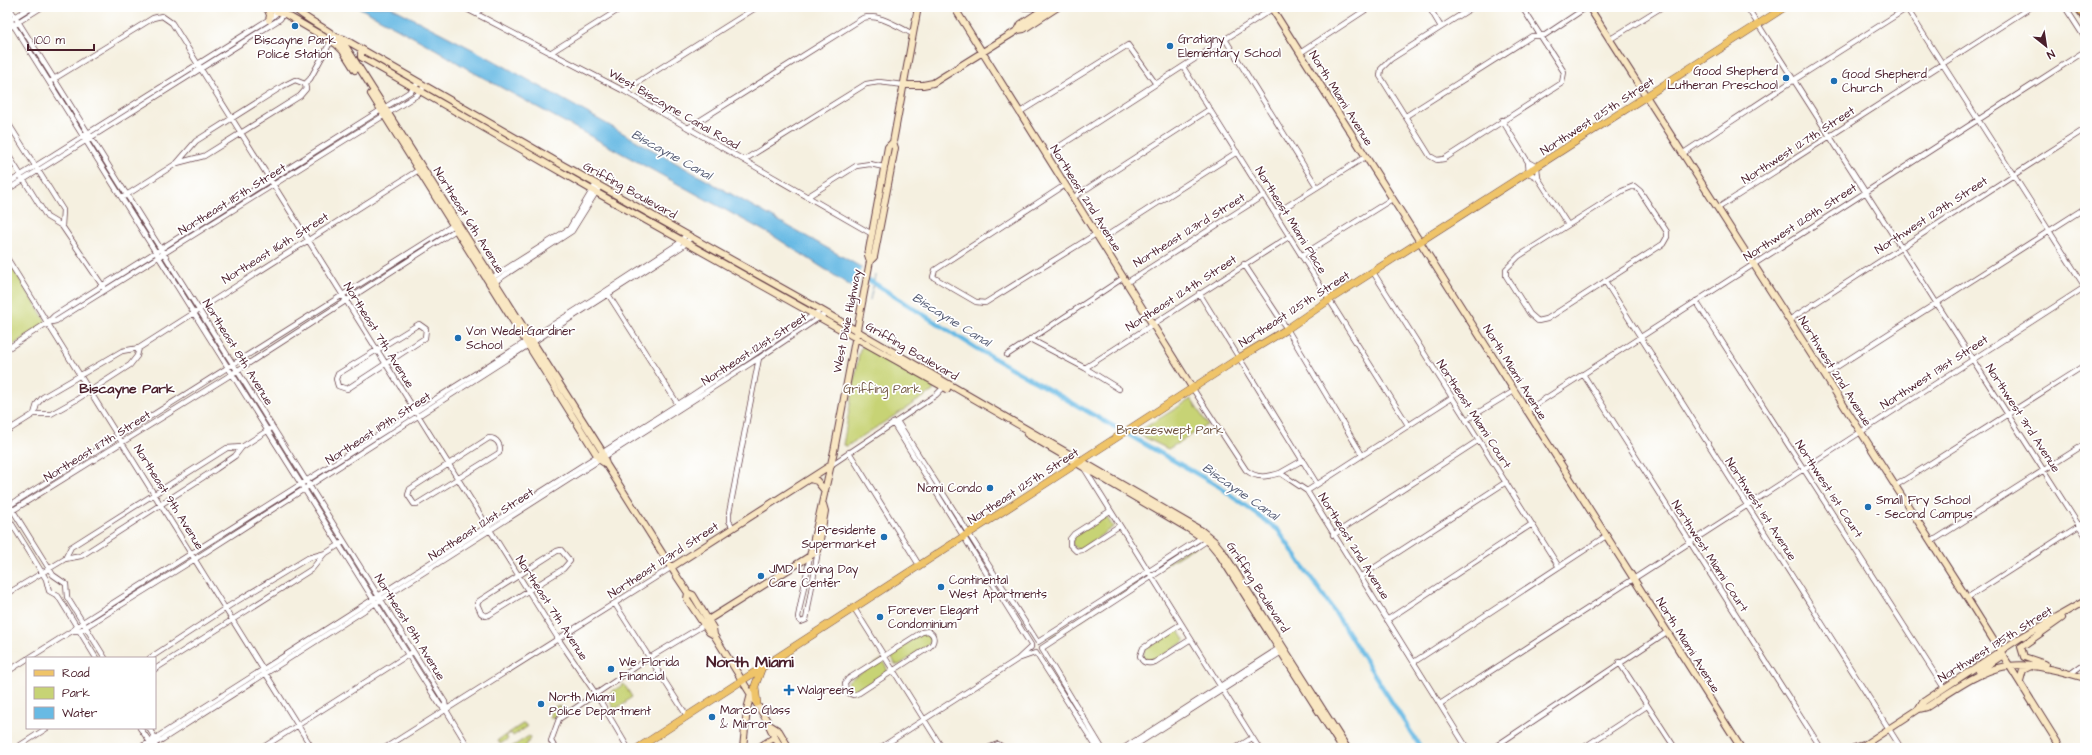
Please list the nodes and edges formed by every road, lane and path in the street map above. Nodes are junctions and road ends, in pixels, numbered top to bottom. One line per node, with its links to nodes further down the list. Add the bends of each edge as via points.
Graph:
1 (9, 7): 31 (street, Northeast 8th Avenue)
2 (31, 7): 31 (street)
3 (42, 7): 34 (street)
4 (463, 7): 29 (street, West Biscayne Canal Road)
5 (485, 7): 29 (street)
6 (623, 7): 49 (street)
7 (757, 7): 62 (street)
8 (918, 7): 40 (street, West Dixie Highway)
9 (954, 7): 48 (street, Northeast 2nd Avenue)
10 (1025, 7): 11 (street)
11 (1046, 7): 39 (street, via 1021,24)
12 (1058, 7): 39 (street, via 1024,29)
13 (1370, 7): 50 (street)
14 (1429, 7): 37 (street)
15 (1473, 7): 37 (street)
16 (1522, 7): 41 (street)
17 (1588, 7): 41 (street); 45 (street, Northwest 2nd Avenue)
18 (1662, 7): 45 (street)
19 (1747, 7): 36 (street, Northwest 3rd Avenue)
20 (1785, 7): 36 (main road, Northwest 125th Street)
21 (2031, 7): 51 (street, Northwest 127th Street)
22 (2066, 7): 43 (street)
23 (2078, 7): 30 (highway)
24 (265, 8): 27 (street); 33 (street, via 270,15)
25 (1271, 8): 44 (street); 50 (street, North Miami Avenue)
26 (1907, 8): 51 (street); 55 (street)
27 (282, 9): 28 (street); 33 (street); 46 (street); 52 (street, via 280,19)
28 (294, 9): 42 (street, Northeast 6th Avenue)
29 (475, 13): 49 (street, West Biscayne Canal Road)
30 (2085, 16)
31 (15, 17): 32 (street); 34 (street, Northeast 8th Avenue)
32 (8, 19): 35 (street, Northeast 8th Avenue)
33 (269, 20): 52 (street)
34 (18, 22): 35 (street); 54 (street, Northeast 8th Avenue)
35 (13, 25): 38 (street); 56 (street, Northeast 8th Avenue)
36 (1758, 25): 55 (street, Northwest 3rd Avenue); 63 (main road, Northwest 125th Street)
37 (1441, 27): 69 (street, via 1391,59 1381,69 1380,76)
38 (7, 29)
39 (1018, 30): 48 (street)
40 (913, 34): 58 (street, West Dixie Highway); 74 (street, via 877,17 863,18)
41 (1541, 35): 69 (street, via 1532,36); 71 (street, via 1564,72 1562,83)
42 (336, 37): 60 (street, Griffing Boulevard, via 344,39); 67 (street, Northeast 6th Avenue, via 346,47)
43 (2085, 38)
44 (1225, 39): 53 (street); 102 (street)
45 (1609, 40): 63 (street, Northwest 2nd Avenue)
46 (331, 41): 57 (street); 67 (street, Northeast 6th Avenue, via 340,48)
47 (2085, 50): 72 (street, Northwest 128th Street)
48 (983, 52): 58 (street, via 933,83); 68 (street, Northeast 2nd Avenue)
49 (550, 53): 62 (street, West Biscayne Canal Road)
50 (1300, 53): 85 (street, North Miami Avenue)
51 (1943, 64): 72 (street); 78 (street, Northwest 127th Street)
52 (199, 67): 54 (street, Northeast 7th Avenue, via 172,23 162,16 149,20); 70 (street, Northeast 7th Avenue); 77 (street)
53 (1183, 67): 59 (street); 66 (street, Northeast Miami Place)
54 (54, 79): 56 (street); 64 (street, Northeast 8th Avenue)
55 (1794, 80): 78 (street, Northwest 3rd Avenue); 83 (street)
56 (49, 82): 65 (street, Northeast 8th Avenue)
57 (305, 84): 70 (street, via 298,80 292,81); 76 (street, via 306,89 300,96)
58 (904, 84): 80 (street, West Dixie Highway); 86 (street, via 866,84)
59 (1156, 84): 68 (street, via 1128,45); 84 (street)
60 (416, 85): 61 (street, Griffing Boulevard); 67 (street, Northeast 115th Street)
61 (422, 89): 67 (street, Northeast 115th Street); 100 (street, Griffing Boulevard); 104 (street, Griffing Boulevard)
62 (624, 91): 74 (street, West Biscayne Canal Road)
63 (1646, 97): 83 (street, Northwest 2nd Avenue); 90 (main road, Northwest 125th Street)
64 (68, 101): 65 (street); 77 (street, Northeast 8th Avenue)
65 (63, 104): 79 (street, Northeast 8th Avenue)
66 (1210, 109): 81 (street, Northeast Miami Place); 109 (street)
67 (384, 112): 92 (street, Northeast 6th Avenue); 97 (street, Northeast 115th Street); 99 (street, Northeast 115th Street)
68 (1020, 112): 84 (street, Northeast 2nd Avenue)
69 (1406, 116): 71 (street, via 1430,156 1437,160 1444,159)
70 (232, 118): 76 (street, Northeast 7th Avenue); 88 (street, via 196,141)
71 (1502, 120): 87 (street)
72 (1978, 120): 94 (street); 105 (street, Northwest 128th Street)
73 (7, 124): 91 (street)
74 (688, 128): 86 (street, West Biscayne Canal Road)
75 (2085, 129): 94 (street, Northwest 129th Street)
76 (242, 134): 88 (street, via 204,156); 97 (street, Northeast 7th Avenue)
77 (90, 136): 79 (street); 106 (street, Northeast 8th Avenue)
78 (1830, 136): 105 (street, Northwest 3rd Avenue); 112 (street, Northwest 127th Street)
79 (84, 139): 91 (street); 110 (street, Northeast 8th Avenue)
80 (893, 142): 89 (street, West Dixie Highway, via 888,147); 131 (street, West Dixie Highway, via 895,148 874,257)
81 (1237, 152): 107 (street, Northeast Miami Place); 124 (street)
82 (7, 153): 95 (street)
83 (1682, 154): 112 (street, Northwest 2nd Avenue)
84 (1046, 155): 101 (street, Northeast 2nd Avenue)
85 (1365, 157): 102 (street); 111 (street, North Miami Avenue)
86 (744, 160): 108 (street, West Biscayne Canal Road)
87 (1528, 162): 90 (street); 93 (street)
88 (177, 163): 106 (street)
89 (884, 167): 108 (street, via 870,164 856,166); 119 (street, West Dixie Highway)
90 (1537, 167): 93 (main road, Northwest 125th Street); 96 (street)
91 (37, 168): 95 (street); 116 (street, via 63,210)
92 (420, 169): 117 (street, Northeast 6th Avenue); 123 (street, Northeast 116th Street)
93 (1529, 173): 96 (street); 125 (main road, Northwest 125th Street)
94 (2013, 174): 118 (street); 126 (street, Northwest 129th Street)
95 (22, 178): 98 (street); 103 (street); 116 (street, via 47,217)
96 (1538, 178): 115 (street)
97 (270, 179): 99 (street, Northeast 7th Avenue); 127 (street, Northeast 115th Street)
98 (7, 184)
99 (274, 184): 123 (street, Northeast 7th Avenue); 127 (street, Northeast 115th Street)
100 (598, 185): 104 (street); 122 (street, Griffing Boulevard)
101 (1066, 185): 109 (street, Northeast 2nd Avenue); 120 (street, via 935,270 933,277 976,302 986,303)
102 (1317, 187): 114 (street)
103 (7, 190)
104 (595, 191): 122 (street, Griffing Boulevard); 136 (street, via 568,229)
105 (1866, 192): 126 (street, Northwest 3rd Avenue); 133 (street, Northwest 128th Street)
106 (127, 194): 110 (street); 127 (street, Northeast 8th Avenue)
107 (1264, 195): 114 (street, Northeast Miami Place); 135 (street, Northeast 123rd Street)
108 (807, 197): 119 (street, West Biscayne Canal Road)
109 (1074, 197): 120 (street, Northeast 2nd Avenue)
110 (122, 198): 128 (street, Northeast 8th Avenue)
111 (1392, 199): 125 (street, North Miami Avenue); 129 (street)
112 (1718, 208): 133 (street, Northwest 2nd Avenue)
113 (2085, 208): 118 (street)
114 (1276, 213): 121 (street, Northeast Miami Place)
115 (1568, 225): 137 (street, via 1622,191 1634,186 1640,190 1667,232 1667,238 1663,244); 137 (street, via 1519,256 1506,269 1506,276 1530,314 1538,321 1547,319)
116 (62, 226): 139 (street)
117 (457, 226): 136 (street, Northeast 6th Avenue); 142 (street, Northeast 117th Street)
118 (2050, 231): 138 (street); 145 (street)
119 (872, 234): 131 (street, West Dixie Highway, via 868,255)
120 (1096, 234): 124 (street, Northeast 2nd Avenue)
121 (1290, 236): 129 (street, Northeast Miami Place); 132 (street, Northeast 124th Street)
122 (687, 238): 140 (street, Northeast 119th Street); 147 (street, Griffing Boulevard); 149 (street, Griffing Boulevard)
123 (308, 239): 142 (street, Northeast 7th Avenue); 146 (street, Northeast 116th Street)
124 (1100, 240): 135 (street, Northeast 2nd Avenue)
125 (1420, 243): 134 (main road, Northeast 125th Street); 179 (street, North Miami Avenue)
126 (1901, 246): 145 (street, Northwest 3rd Avenue); 150 (street, Northwest 129th Street)
127 (163, 251): 128 (street, Northeast 115th Street); 146 (street, Northeast 8th Avenue)
128 (157, 254): 139 (street, Northeast 115th Street); 148 (street, Northeast 8th Avenue)
129 (1301, 256): 143 (street, Northeast Miami Place)
130 (7, 258): 151 (street, Northeast 9th Avenue)
131 (870, 261): 154 (street, West Dixie Highway)
132 (1244, 264): 141 (street, Northeast 124th Street); 153 (street)
133 (1753, 264): 144 (street, Northwest 128th Street); 150 (street, Northwest 2nd Avenue)
134 (1373, 272): 143 (main road, Northeast 125th Street); 180 (street, Northeast Miami Court)
135 (1124, 280): 152 (street, Northeast 2nd Avenue); 156 (street, Northeast 123rd Street)
136 (491, 281): 157 (street, Northeast 6th Avenue)
137 (1605, 282): 155 (street, Northwest 1st Avenue)
138 (2085, 287): 164 (street, Northwest 131st Street)
139 (104, 288): 151 (street, Northeast 115th Street, via 54,316)
140 (607, 293): 157 (street, Northeast 119th Street); 181 (street)
141 (1199, 294): 152 (street, Northeast 124th Street); 163 (street)
142 (344, 298): 160 (street, Northeast 7th Avenue); 166 (street, Northeast 117th Street); 170 (street, Northeast 117th Street)
143 (1329, 300): 153 (main road, Northeast 125th Street); 188 (street, Northeast Miami Place)
144 (1696, 301): 155 (street, Northwest 128th Street); 205 (street, Northwest 1st Court)
145 (1938, 303): 164 (street, Northwest 3rd Avenue); 174 (street)
146 (198, 309): 148 (street, Northeast 116th Street); 166 (street, Northeast 8th Avenue)
147 (824, 311): 149 (street, Northeast 121st Street); 154 (street, Griffing Boulevard)
148 (194, 312): 159 (street, Northeast 116th Street); 169 (street, Northeast 8th Avenue)
149 (817, 316): 154 (street, Griffing Boulevard); 162 (street, Northeast 121st Street); 181 (street, Northeast 121st Street)
150 (1789, 320): 174 (street, Northwest 2nd Avenue)
151 (47, 323): 158 (street, Northeast 115th Street); 173 (street, Northeast 9th Avenue)
152 (1152, 326): 168 (street, Northeast 124th Street); 177 (street, Northeast 2nd Avenue)
153 (1287, 329): 163 (main road, Northeast 125th Street); 200 (street)
154 (856, 335): 175 (street, Griffing Boulevard); 204 (street, West Dixie Highway)
155 (1639, 337): 172 (street, Northwest 128th Street); 222 (street, Northwest 1st Avenue)
156 (1030, 339): 161 (street, Northeast 123rd Street); 168 (street)
157 (529, 341): 183 (street, Northeast 119th Street); 199 (street, Northeast 6th Avenue)
158 (7, 348)
159 (139, 348): 173 (street, Northeast 116th Street, via 122,351); 178 (street, Northeast 116th Street, via 130,365)
160 (376, 349): 165 (street, Northeast 7th Avenue); 165 (street, via 338,374 338,386 347,389); 165 (street, via 415,325 419,324 426,329 425,338)
161 (1007, 354)
162 (760, 358): 181 (street, Northeast 121st Street); 231 (street, via 729,514)
163 (1239, 358): 177 (main road, Northeast 125th Street); 201 (street)
164 (1972, 359): 185 (street, Northwest 3rd Avenue); 192 (street, Northwest 131st Street)
165 (386, 364): 183 (street, Northeast 7th Avenue)
166 (234, 365): 169 (street, Northeast 117th Street); 170 (street, Northeast 8th Avenue)
167 (2085, 366): 185 (street)
168 (1085, 368): 176 (street)
169 (229, 369): 171 (street, Northeast 8th Avenue); 193 (street, Northeast 117th Street)
170 (237, 370): 171 (street, Northeast 117th Street); 189 (street, Northeast 8th Avenue)
171 (232, 374): 190 (street, Northeast 8th Avenue); 195 (street, Northeast 117th Street)
172 (1583, 374): 182 (street, Northwest 128th Street); 238 (street, Northwest Miami Court)
173 (80, 375): 178 (street, Northeast 9th Avenue); 184 (street, Northeast 116th Street, via 43,397 37,404)
174 (1824, 375): 192 (street, Northwest 2nd Avenue)
175 (946, 386): 187 (street, Northeast 123rd Street); 203 (street, Griffing Boulevard)
176 (1119, 388)
177 (1193, 389): 203 (main road, Northeast 125th Street); 207 (street, Northeast 2nd Avenue, via 1246,470 1253,476 1267,477)
178 (89, 390): 184 (street, Northeast 116th Street, via 51,414); 193 (street, Northeast 9th Avenue)
179 (1514, 391): 182 (street, North Miami Avenue); 186 (street)
180 (1452, 398): 186 (street, Northeast Miami Court); 188 (street)
181 (679, 406): 199 (street, Northeast 121st Street); 199 (street, Northeast 121st Street)
182 (1526, 410): 235 (street, North Miami Avenue)
183 (417, 413): 202 (street, Northeast 7th Avenue); 211 (street, Northeast 119th Street)
184 (34, 414): 191 (street, Northeast 116th Street)
185 (2008, 415): 206 (street, Northwest 3rd Avenue); 214 (street)
186 (1466, 420): 194 (street, Northeast Miami Court)
187 (895, 422): 198 (street, Northeast 123rd Street); 232 (street)
188 (1408, 425): 200 (street)
189 (272, 427): 190 (street); 211 (street, Northeast 8th Avenue)
190 (268, 430): 197 (street); 212 (street, Northeast 8th Avenue)
191 (7, 431)
192 (1860, 431): 205 (street, Northwest 131st Street); 214 (street, Northwest 2nd Avenue)
193 (119, 437): 195 (street, Northeast 9th Avenue); 221 (street, Northeast 117th Street)
194 (1479, 440): 210 (street, Northeast Miami Court); 233 (street)
195 (123, 442): 218 (street, Northeast 9th Avenue); 223 (street, Northeast 117th Street)
196 (2085, 444): 206 (street)
197 (242, 446): 218 (street, via 227,448); 219 (street, via 235,456)
198 (849, 452): 204 (street, Northeast 123rd Street); 247 (street)
199 (601, 455): 230 (street, Northeast 121st Street); 250 (street, Northeast 6th Avenue)
200 (1362, 455): 213 (street)
201 (1303, 460): 207 (street); 213 (street)
202 (448, 463): 209 (street, Northeast 7th Avenue); 209 (street, via 410,489 409,499 417,504); 209 (street, via 489,438 494,438 498,443 499,453)
203 (1081, 464): 224 (street); 232 (main road, Northeast 125th Street); 236 (street, Griffing Boulevard)
204 (831, 465): 208 (street, Northeast 123rd Street); 217 (street, West Dixie Highway)
205 (1804, 468): 222 (street, Northwest 131st Street); 311 (street, Northwest 1st Court)
206 (2045, 470): 229 (street, Northwest 3rd Avenue); 239 (street)
207 (1280, 473): 216 (street, Northeast 2nd Avenue)
208 (810, 479): 217 (street, via 817,481); 231 (street, Northeast 123rd Street)
209 (458, 480): 230 (street, Northeast 7th Avenue)
210 (1506, 482): 227 (street, Northeast Miami Court); 254 (street)
211 (308, 483): 212 (street, Northeast 119th Street); 215 (street, Northeast 119th Street); 237 (street, Northeast 8th Avenue)
212 (300, 484): 215 (street, Northeast 8th Avenue); 242 (street, Northeast 119th Street)
213 (1317, 484): 216 (street)
214 (1895, 486): 239 (street, Northwest 2nd Avenue)
215 (303, 489): 240 (street, Northeast 8th Avenue); 246 (street, Northeast 119th Street)
216 (1307, 491): 233 (street, Northeast 2nd Avenue)
217 (825, 492): 220 (street, West Dixie Highway)
218 (154, 494): 219 (street, Northeast 9th Avenue); 245 (street, via 71,547)
219 (161, 504): 242 (street, Northeast 9th Avenue); 245 (street, via 81,556)
220 (823, 504): 241 (street, West Dixie Highway, via 825,511); 244 (street, West Dixie Highway)
221 (8, 505): 223 (street)
222 (1747, 505): 238 (street, Northwest 131st Street); 323 (street, Northwest 1st Avenue)
223 (13, 510): 225 (street, Northeast 117th Street); 249 (street)
224 (1110, 511): 228 (street); 228 (street, via 1074,534 1069,542 1076,550 1082,550)
225 (7, 515): 251 (street)
226 (2085, 522): 229 (street)
227 (1532, 524): 248 (street, Northeast Miami Court); 269 (street)
228 (1119, 526): 253 (street)
229 (2079, 526): 234 (street, Northwest 3rd Avenue); 261 (street)
230 (489, 528): 252 (street, Northeast 7th Avenue); 259 (street, Northeast 121st Street)
231 (733, 528): 250 (street, Northeast 123rd Street)
232 (966, 535): 247 (main road, Northeast 125th Street); 257 (street)
233 (1332, 535): 254 (street, Northeast 2nd Avenue)
234 (2085, 535)
235 (1606, 536): 248 (street); 255 (street, North Miami Avenue)
236 (1207, 538): 253 (street); 281 (street, Griffing Boulevard, via 1223,552)
237 (344, 542): 240 (street); 259 (street, Northeast 8th Avenue)
238 (1690, 542): 255 (street, Northwest 131st Street); 363 (street, Northwest Miami Court)
239 (1931, 542): 261 (street, Northwest 2nd Avenue)
240 (340, 545): 243 (street); 260 (street, Northeast 8th Avenue)
241 (818, 551): 244 (street); 244 (street, West Dixie Highway, via 806,618 801,622 798,617)
242 (191, 553): 246 (street, Northeast 9th Avenue); 270 (street, Northeast 119th Street)
243 (326, 553): 265 (street, via 308,558); 268 (street, via 312,569)
244 (810, 556): 271 (street)
245 (65, 559): 249 (street)
246 (195, 559): 265 (street, Northeast 9th Avenue); 273 (street, Northeast 119th Street)
247 (919, 565): 266 (main road, Northeast 125th Street)
248 (1559, 567): 294 (street)
249 (49, 568): 251 (street); 270 (street, via 53,575 66,584 67,597)
250 (672, 568): 264 (street, Northeast 123rd Street); 271 (street, Northeast 6th Avenue, via 688,593 693,595)
251 (42, 572): 258 (street); 274 (street, via 49,591 58,596)
252 (519, 575): 256 (street, Northeast 7th Avenue); 256 (street, via 557,551 561,550 566,554 570,561 568,564); 256 (street, via 479,601 477,604 481,613 489,615)
253 (1150, 575): 272 (street); 278 (street); 280 (street)
254 (1360, 577): 269 (street, Northeast 2nd Avenue)
255 (1633, 579): 275 (street, North Miami Avenue); 315 (street, Northwest 131st Street)
256 (529, 591): 277 (street, Northeast 7th Avenue)
257 (1001, 591): 278 (street); 279 (street)
258 (7, 594)
259 (380, 597): 260 (street, Northeast 121st Street); 263 (street, Northeast 121st Street); 282 (street, Northeast 8th Avenue)
260 (373, 598): 263 (street, Northeast 8th Avenue); 303 (street, Northeast 121st Street)
261 (1967, 598): 284 (street, Northwest 2nd Avenue)
262 (2085, 600): 267 (street, Northwest 135th Street)
263 (375, 603): 285 (street, Northeast 8th Avenue); 303 (street, Northeast 121st Street)
264 (615, 604): 277 (street, Northeast 123rd Street); 291 (street)
265 (225, 608): 268 (street, Northeast 9th Avenue); 290 (street)
266 (854, 608): 286 (street); 299 (main road, Northeast 125th Street)
267 (2070, 610): 284 (street, Northwest 135th Street); 301 (street, via 2021,648 2025,658)
268 (232, 619): 300 (street); 303 (street, Northeast 9th Avenue)
269 (1387, 620): 294 (street, Northeast 2nd Avenue)
270 (83, 622): 273 (street); 274 (street, Northeast 119th Street)
271 (706, 623): 291 (street); 308 (street, Northeast 6th Avenue, via 709,632 714,635)
272 (1181, 624): 276 (street); 276 (street, via 1143,648 1140,656 1143,661 1148,664 1155,662)
273 (86, 626): 274 (street, Northeast 119th Street); 289 (street)
274 (78, 628): 287 (street, Northeast 119th Street); 288 (street)
275 (1667, 632): 295 (street); 362 (street, North Miami Avenue)
276 (1191, 639): 310 (street)
277 (559, 640): 312 (street, Northeast 7th Avenue); 318 (street, Northeast 123rd Street)
278 (1038, 642): 279 (street); 280 (street, via 1041,643)
279 (1031, 646): 283 (street); 292 (street)
280 (1042, 649): 283 (street); 351 (street)
281 (1282, 649): 310 (street); 356 (street, Griffing Boulevard); 357 (street, Griffing Boulevard)
282 (414, 651): 285 (street); 318 (street, Northeast 8th Avenue, via 445,702)
283 (1035, 653): 292 (street); 350 (street)
284 (2001, 653): 297 (street, Northwest 2nd Avenue); 306 (street); 311 (street, Northwest 135th Street)
285 (409, 655): 318 (street, Northeast 8th Avenue, via 440,705); 321 (street)
286 (884, 656): 302 (street); 302 (street, via 848,679 845,684 846,692 856,695); 302 (street, via 922,632 928,631 932,634 934,639 931,646)
287 (31, 657)
288 (95, 657)
289 (105, 657)
290 (152, 657)
291 (649, 658): 312 (street); 319 (street)
292 (1018, 659): 320 (street)
293 (26, 660): 304 (street, Northeast 119th Street)
294 (1414, 662): 315 (street, Northeast 2nd Avenue)
295 (1619, 662): 316 (street); 359 (street)
296 (2085, 663): 305 (street)
297 (2009, 665): 298 (street, Northwest 135th Street); 306 (street, Northwest 135th Street); 309 (street, Northwest 2nd Avenue)
298 (2032, 665): 301 (street, Northwest 135th Street); 309 (street, via 2023,670)
299 (762, 667): 308 (main road, Northeast 125th Street); 314 (main road, via 755,686)
300 (156, 668)
301 (2053, 669): 305 (street)
302 (894, 670): 320 (street)
303 (264, 671): 321 (street, Northeast 9th Avenue); 327 (street, Northeast 121st Street); 330 (street, Northeast 121st Street)
304 (7, 672)
305 (2070, 674): 307 (street)
306 (1974, 676): 317 (street, Northwest 135th Street, via 1927,707)
307 (2084, 679)
308 (742, 680): 313 (street, Northeast 6th Avenue); 319 (main road, Northeast 125th Street)
309 (2020, 681): 366 (street, Northwest 2nd Avenue)
310 (1221, 688): 329 (street); 352 (street); 353 (street)
311 (1944, 688): 317 (street, Northwest 135th Street, via 1924,702)
312 (596, 694): 339 (street, via 559,719 550,741); 340 (street, Northeast 7th Avenue)
313 (751, 694): 314 (street, Northeast 6th Avenue); 342 (street)
314 (757, 703): 322 (street, Northeast 6th Avenue)
315 (1440, 704): 358 (street, Northeast 2nd Avenue)
316 (1647, 706): 360 (street); 361 (street)
317 (1919, 709): 323 (street, Northwest 135th Street)
318 (446, 710): 337 (street, Northeast 123rd Street); 338 (street, Northeast 8th Avenue)
319 (687, 716): 341 (main road, Northeast 125th Street)
320 (924, 719): 346 (street); 347 (street)
321 (298, 726): 335 (street); 336 (street, Northeast 9th Avenue)
322 (771, 726): 328 (street, Northeast 6th Avenue); 345 (street, Northeast 6th Avenue, via 779,731)
323 (1889, 728): 332 (street, Northwest 135th Street); 365 (street, Northwest 1st Avenue)
324 (45, 729): 333 (street)
325 (140, 729): 331 (street)
326 (150, 729): 327 (street)
327 (155, 737): 330 (street); 331 (street, Northeast 121st Street)
328 (775, 738): 343 (street); 344 (street, Northeast 6th Avenue)
329 (1252, 738): 354 (street); 355 (street)
330 (158, 742): 331 (street, Northeast 121st Street); 334 (street)
331 (146, 745): 334 (street)
332 (1863, 746): 364 (street, Northwest 135th Street)
333 (16, 748)
334 (158, 748)
335 (262, 748)
336 (312, 748)
337 (385, 748)
338 (469, 748)
339 (555, 748)
340 (628, 748)
341 (638, 748)
342 (743, 748)
343 (758, 748)
344 (781, 748)
345 (790, 748)
346 (880, 748)
347 (942, 748)
348 (988, 748): 349 (street, via 998,744)
349 (1004, 748)
350 (1097, 748)
351 (1102, 748)
352 (1124, 748)
353 (1131, 748)
354 (1236, 748)
355 (1259, 748)
356 (1342, 748)
357 (1347, 748)
358 (1467, 748)
359 (1493, 748)
360 (1583, 748)
361 (1675, 748)
362 (1740, 748)
363 (1821, 748)
364 (1854, 748)
365 (1901, 748)
366 (2061, 748)

